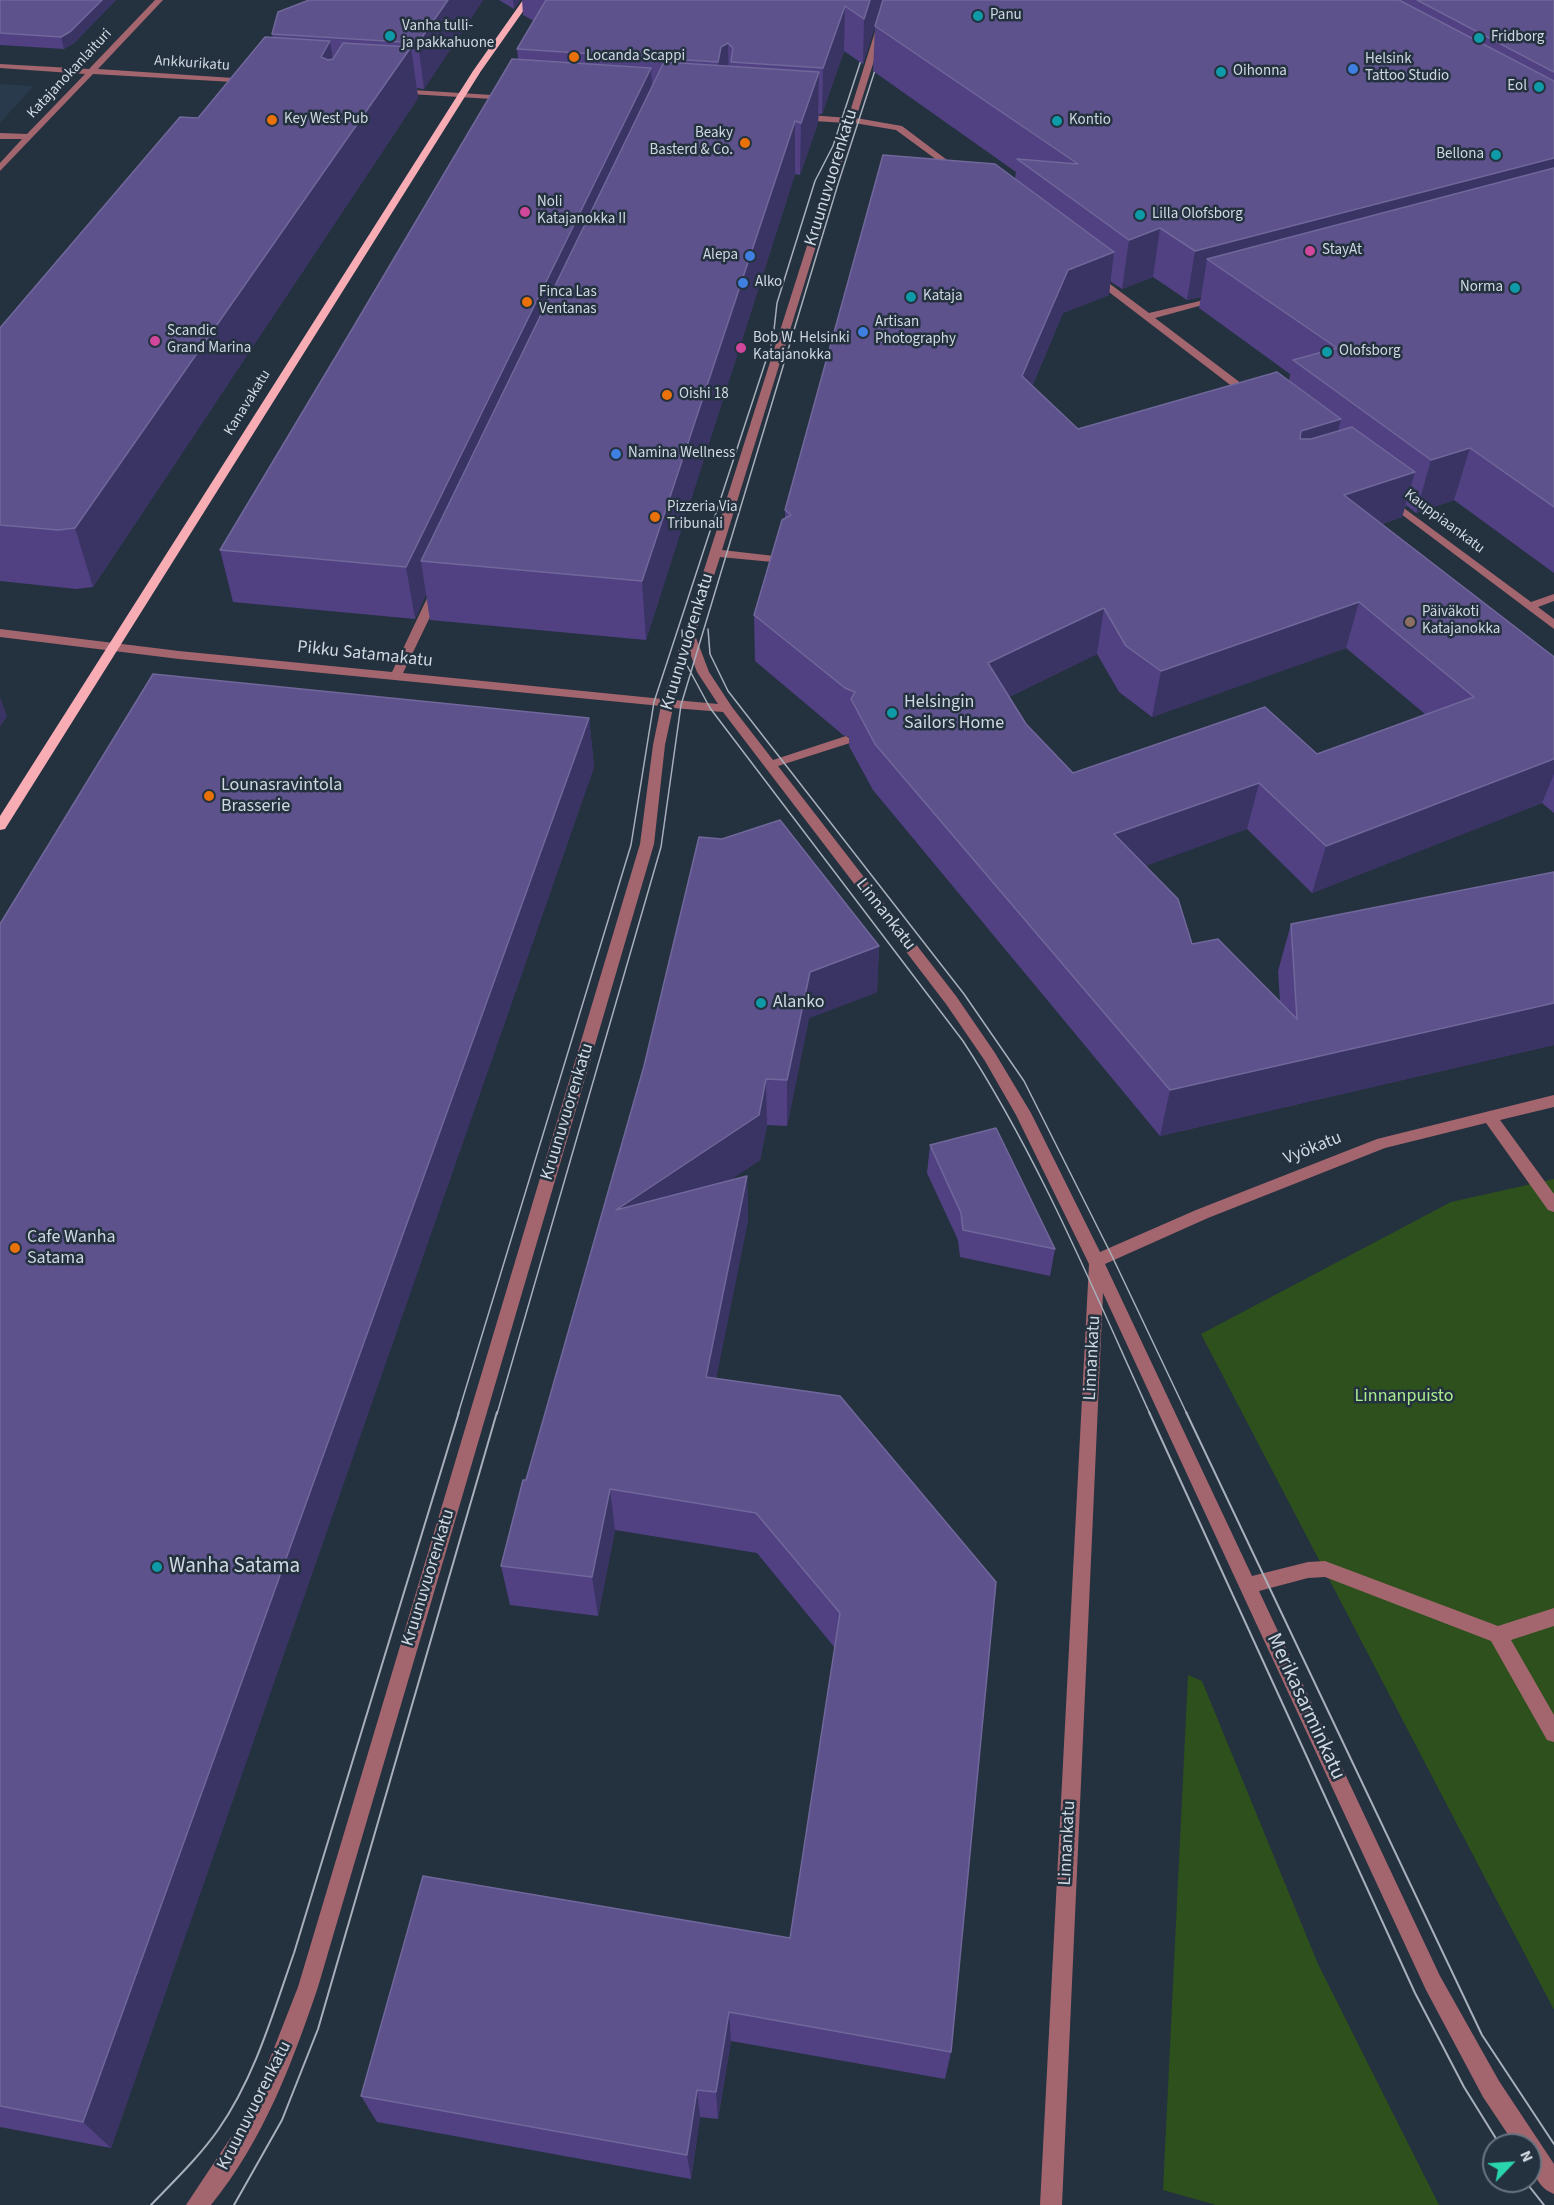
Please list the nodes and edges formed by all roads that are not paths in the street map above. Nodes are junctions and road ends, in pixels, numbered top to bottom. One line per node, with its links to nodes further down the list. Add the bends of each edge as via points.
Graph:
1 (159, 0): 5 (street, Katajanokanlaituri)
2 (527, 0): 8 (main road, Kanavakatu)
3 (889, 0): 11 (street, Kruunuvuorenkatu)
4 (0, 66): 5 (street, Ankkurikatu)
5 (90, 71): 6 (street, Ankkurikatu); 13 (street, Katajanokanlaituri)
6 (253, 82)
7 (391, 91): 8 (street)
8 (462, 95): 9 (street); 29 (main road, Kanavakatu)
9 (515, 99)
10 (788, 116): 11 (street)
11 (850, 120): 15 (street, via 887,124 917,138); 21 (street, Kruunuvuorenkatu)
12 (0, 136): 13 (street)
13 (29, 137): 14 (street, Katajanokanlaituri)
14 (0, 168)
15 (964, 176)
16 (1086, 270): 18 (street)
17 (1229, 296): 18 (street)
18 (1147, 317): 19 (street)
19 (1261, 403)
20 (1381, 494): 25 (street, Kauppiaankatu)
21 (716, 553): 22 (street); 28 (street, Kruunuvuorenkatu)
22 (783, 560)
23 (442, 580): 30 (street)
24 (1554, 597): 25 (street)
25 (1530, 606): 26 (street, Kauppiaankatu)
26 (1554, 625)
27 (0, 633): 29 (street, Pikku Satamakatu)
28 (690, 634): 31 (street, Kruunuvuorenkatu); 32 (street, Linnankatu, via 703,672)
29 (113, 648): 30 (street, Pikku Satamakatu); 35 (main road, Kanavakatu)
30 (396, 676): 31 (street, Pikku Satamakatu)
31 (668, 704): 32 (street, Pikku Satamakatu); 47 (street, Kruunuvuorenkatu, via 647,844 308,1987 284,2058 249,2126)
32 (727, 709): 34 (street, Linnankatu)
33 (846, 740): 34 (street)
34 (769, 765): 39 (street, Linnankatu, via 951,1000 990,1057 1052,1168)
35 (0, 826)
36 (1554, 1101): 37 (street, Vyökatu)
37 (1490, 1117): 38 (street); 39 (street, Vyökatu, via 1382,1143 1202,1214)
38 (1554, 1206)
39 (1096, 1261): 40 (street, Merikasarminkatu); 48 (street, Linnankatu)
40 (1248, 1585): 42 (street, via 1325,1569); 44 (street, Merikasarminkatu, via 1433,1983 1491,2089)
41 (1554, 1617): 42 (street)
42 (1498, 1635): 43 (street)
43 (1554, 1733)
44 (1520, 2133)
45 (1542, 2165): 46 (street, Merikasarminkatu)
46 (1554, 2183)
47 (197, 2205)
48 (1051, 2205)

